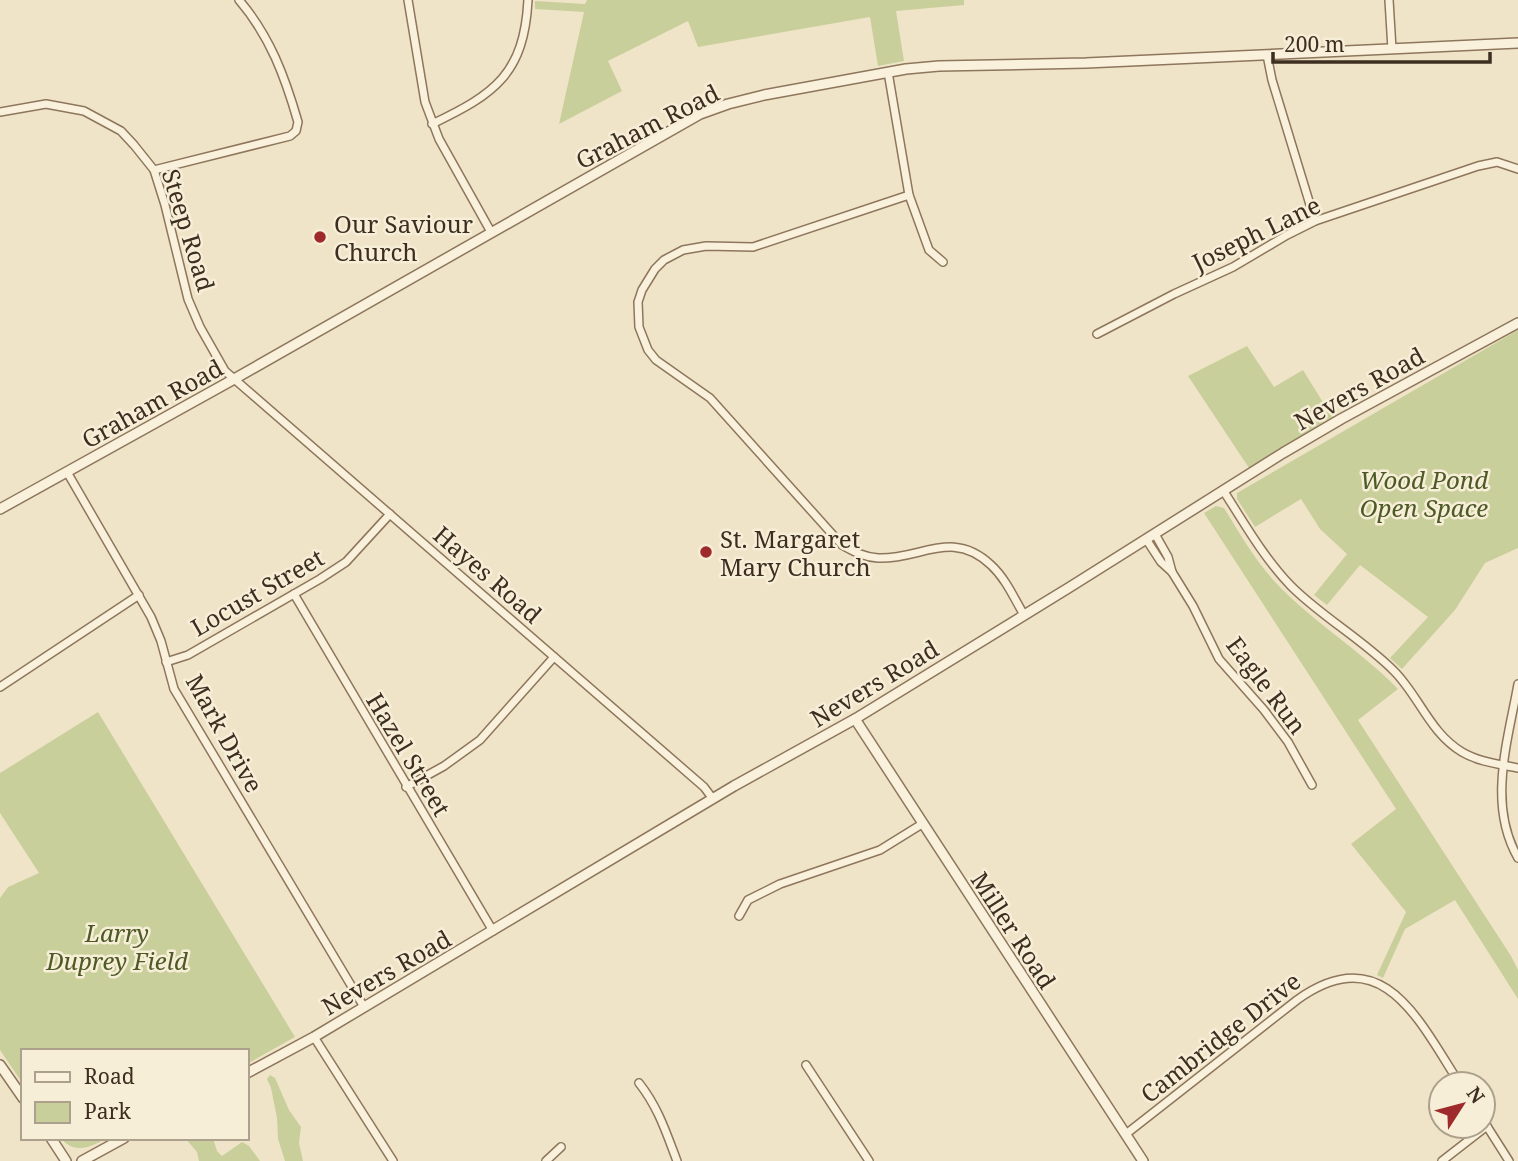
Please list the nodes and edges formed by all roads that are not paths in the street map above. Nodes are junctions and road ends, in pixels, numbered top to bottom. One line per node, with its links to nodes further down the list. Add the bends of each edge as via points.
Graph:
1 (239, 0): 12 (street, via 276,55 298,122 296,131)
2 (408, 0): 10 (street)
3 (528, 0): 10 (street, via 525,31 507,75 489,93)
4 (1389, 0): 6 (street)
5 (1518, 43): 6 (street, Graham Road)
6 (1392, 49): 7 (street, Graham Road)
7 (1266, 55): 8 (street, Graham Road, via 939,66); 14 (street)
8 (888, 72): 13 (street); 15 (street, Graham Road, via 728,103 700,114)
9 (0, 112): 12 (street, Steep Road, via 46,104 83,111 121,131)
10 (432, 124): 15 (street)
11 (1518, 169): 14 (street, Joseph Lane, via 1497,162 1478,166)
12 (154, 170): 19 (street, Steep Road, via 188,299 225,371)
13 (909, 195): 16 (street, via 929,250); 27 (street, via 753,247 695,247 673,255 642,289 639,327 656,360 709,398 842,545 878,558 945,546 970,551 1002,577)
14 (1315, 221): 18 (street, Joseph Lane)
15 (491, 232): 19 (street, Graham Road)
16 (943, 262)
17 (1518, 323): 21 (street, Nevers Road, via 1340,419)
18 (1097, 334)
19 (236, 379): 20 (street, Graham Road); 23 (street, Hayes Road)
20 (67, 472): 22 (street, Graham Road); 26 (street, Mark Drive)
21 (1223, 490): 24 (street, Nevers Road); 33 (street, via 1275,568 1395,672 1448,742 1472,757)
22 (0, 509)
23 (390, 514): 25 (street, Locust Street, via 346,562); 28 (street, Hayes Road)
24 (1150, 537): 27 (street, Nevers Road); 35 (street, Eagle Run, via 1219,659 1264,710)
25 (294, 594): 29 (street, Locust Street, via 188,655); 36 (street, Hazel Street)
26 (139, 595): 29 (street, Mark Drive); 31 (street)
27 (1024, 615): 32 (street, Nevers Road)
28 (554, 657): 36 (street, via 480,740); 37 (street, Hayes Road)
29 (166, 662): 42 (street, Mark Drive, via 174,689)
30 (1518, 684): 33 (street)
31 (0, 687)
32 (855, 719): 37 (street, Nevers Road); 38 (street, Miller Road)
33 (1503, 765): 34 (street); 39 (street, via 1503,820)
34 (1518, 768)
35 (1312, 785)
36 (406, 788): 41 (street, Hazel Street)
37 (713, 799): 41 (street, Nevers Road)
38 (922, 824): 40 (street, via 880,850 780,884 748,900); 50 (street, Miller Road)
39 (1518, 858)
40 (739, 916)
41 (493, 931): 42 (street, Nevers Road)
42 (364, 1007): 43 (street, Nevers Road)
43 (314, 1037): 47 (street, Nevers Road); 58 (street)
44 (0, 1065): 49 (street)
45 (806, 1065): 61 (street)
46 (1451, 1070): 50 (street, Cambridge Drive, via 1408,1005 1370,980 1341,978 1316,986)
47 (248, 1072)
48 (639, 1083): 60 (street, via 657,1108)
49 (21, 1095)
50 (1126, 1134): 62 (street, Miller Road)
51 (52, 1140): 56 (street)
52 (120, 1140): 57 (street)
53 (1466, 1140): 63 (street)
54 (1496, 1140): 64 (street)
55 (561, 1147): 59 (street)
56 (66, 1161)
57 (82, 1161)
58 (393, 1161)
59 (546, 1161)
60 (677, 1161)
61 (869, 1161)
62 (1143, 1161)
63 (1442, 1161)
64 (1509, 1161)

